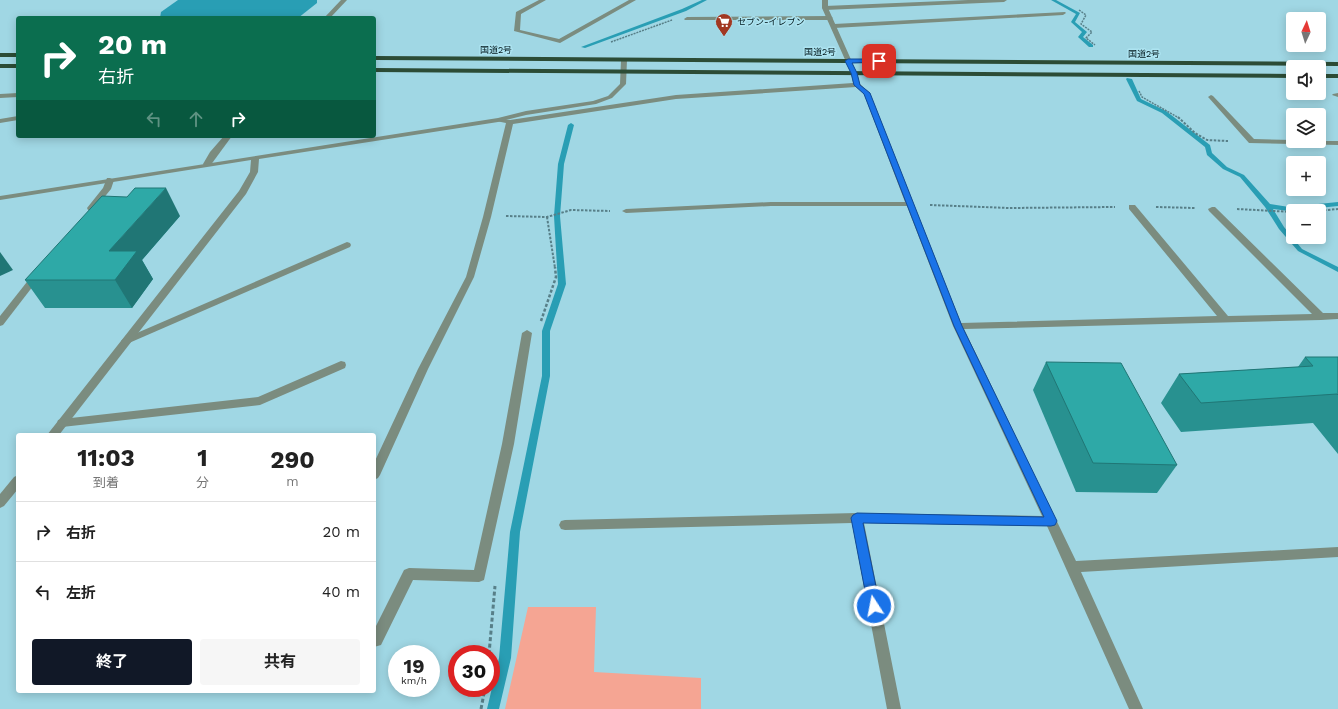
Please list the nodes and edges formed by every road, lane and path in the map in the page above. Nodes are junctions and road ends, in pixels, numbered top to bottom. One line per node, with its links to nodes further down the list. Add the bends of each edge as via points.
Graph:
1 (344, 0): 9 (street)
2 (543, 0): 3 (street, via 518,13 517,31 560,41)
3 (633, 0)
4 (824, 0): 6 (street)
5 (1004, 0): 6 (street)
6 (826, 8): 10 (street)
7 (1078, 9): 14 (path, via 1086,15 1081,24 1092,32 1086,38)
8 (1064, 13): 12 (street)
9 (329, 16)
10 (830, 18): 11 (street); 12 (street)
11 (687, 19): 13 (path, via 670,20 617,41)
12 (834, 26): 19 (street)
13 (605, 43)
14 (1099, 49)
15 (0, 55): 16 (highway)
16 (16, 55)
17 (376, 58): 18 (highway, 国道2号)
18 (624, 60): 19 (highway, 国道2号); 24 (street)
19 (848, 61): 20 (highway, 国道2号); 25 (street)
20 (1338, 64)
21 (0, 66): 22 (highway)
22 (16, 66)
23 (376, 70): 24 (highway, 国道2号)
24 (624, 72): 25 (highway, 国道2号); 35 (street, via 623,84 610,97 594,103 526,113)
25 (854, 73): 26 (highway, 国道2号); 29 (street)
26 (1286, 76)
27 (1326, 76): 28 (highway)
28 (1338, 76)
29 (857, 85): 37 (street, via 676,97); 45 (street, via 866,93)
30 (1139, 90): 39 (path, via 1142,97 1177,116 1195,133 1207,140)
31 (16, 94): 32 (street)
32 (0, 96)
33 (1210, 96): 39 (street)
34 (16, 118): 36 (street)
35 (498, 120): 37 (street); 41 (street)
36 (0, 121)
37 (510, 122): 52 (street)
38 (226, 138): 42 (street)
39 (1252, 141): 40 (street)
40 (1338, 143)
41 (256, 156): 42 (street); 62 (street, via 254,172 243,192)
42 (207, 164): 43 (street)
43 (110, 180): 44 (street); 53 (street, via 108,189)
44 (0, 198)
45 (909, 204): 46 (path, via 1009,208); 50 (street, via 772,204); 60 (street)
46 (1132, 207): 47 (path); 58 (street)
47 (1212, 209): 51 (path); 57 (street)
48 (1338, 209): 49 (path)
49 (1326, 210)
50 (626, 211): 52 (path, via 571,210 547,217)
51 (1286, 212)
52 (487, 217): 66 (street, via 470,277 423,369)
53 (84, 218)
54 (347, 245): 62 (street)
55 (42, 269): 59 (street)
56 (1338, 316): 57 (street)
57 (1321, 317): 58 (street)
58 (1225, 319): 60 (street)
59 (0, 322)
60 (958, 326): 70 (street)
61 (527, 333): 74 (street, via 508,444 479,576 409,574)
62 (126, 341): 64 (street)
63 (341, 365): 64 (street, via 260,400)
64 (62, 423): 65 (street)
65 (54, 433)
66 (376, 471)
67 (16, 483): 68 (street)
68 (0, 503)
69 (857, 518): 70 (street); 71 (street); 77 (street)
70 (1051, 521): 73 (street)
71 (565, 525)
72 (1338, 552): 73 (street)
73 (1072, 567): 78 (street)
74 (376, 640)
75 (483, 697): 76 (path)
76 (481, 709)
77 (894, 709)
78 (1136, 709)

